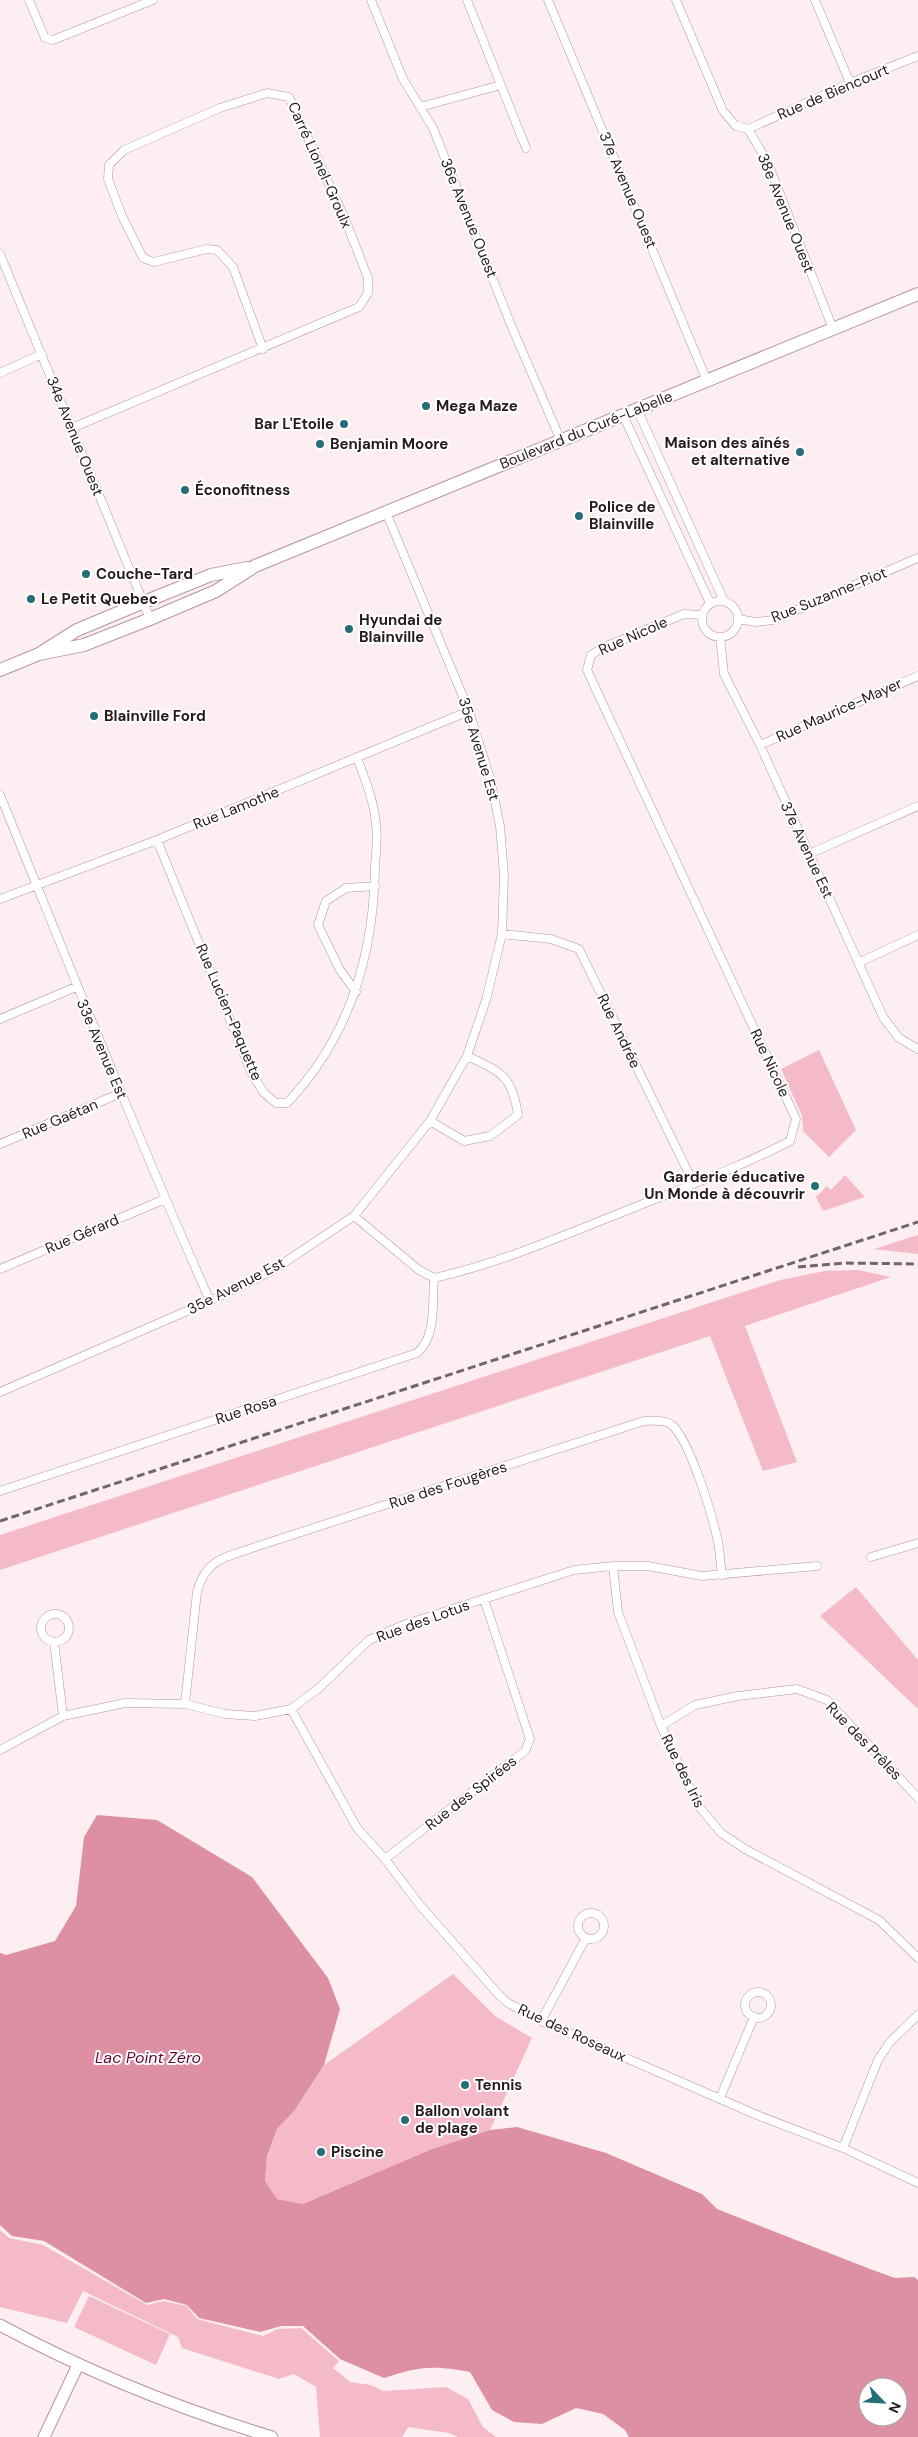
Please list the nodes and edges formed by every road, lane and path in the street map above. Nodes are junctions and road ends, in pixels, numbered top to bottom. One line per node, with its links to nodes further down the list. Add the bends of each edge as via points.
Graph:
1 (28, 0): 2 (street, via 45,38 53,40)
2 (153, 0)
3 (371, 0): 11 (street, 36e Avenue Ouest, via 403,79)
4 (467, 0): 10 (street)
5 (548, 0): 20 (street, 37e Avenue Ouest)
6 (676, 0): 12 (street, 38e Avenue Ouest, via 722,111 736,126)
7 (815, 0): 9 (street)
8 (918, 56): 9 (street, Rue de Biencourt)
9 (850, 83): 12 (street, Rue de Biencourt)
10 (501, 85): 11 (street); 13 (street)
11 (420, 107): 24 (street, 36e Avenue Ouest, via 433,128)
12 (748, 129): 16 (street, 38e Avenue Ouest, via 767,161)
13 (526, 148)
14 (0, 254): 18 (street, 34e Avenue Ouest)
15 (918, 294): 16 (main road, Boulevard du Curé-Labelle)
16 (833, 329): 20 (main road, Boulevard du Curé-Labelle)
17 (263, 349): 17 (street, Carré Lionel-Groulx, via 359,307 368,293 368,278 345,219 289,97 267,93 220,108 124,150 109,166 108,179 142,258 154,262 207,249 217,250 233,267); 23 (street, Carré Lionel-Groulx)
18 (42, 354): 19 (street); 23 (street, 34e Avenue Ouest)
19 (0, 373)
20 (707, 381): 21 (main road, Boulevard du Curé-Labelle)
21 (637, 409): 22 (main road, Boulevard du Curé-Labelle); 26 (street)
22 (623, 415): 24 (main road, Boulevard du Curé-Labelle); 27 (street)
23 (72, 428): 31 (street, 34e Avenue Ouest)
24 (561, 441): 25 (main road, Boulevard du Curé-Labelle)
25 (386, 512): 29 (main road, Boulevard du Curé-Labelle); 40 (street, 35e Avenue Est)
26 (687, 521): 27 (street); 30 (street)
27 (674, 527): 32 (street)
28 (918, 558): 34 (street, Rue Suzanne-Piot, via 773,620 756,622)
29 (254, 566): 31 (main road, Boulevard du Curé-Labelle, via 211,575); 35 (main road, Boulevard du Curé-Labelle, via 216,591)
30 (724, 601): 32 (street); 34 (street, via 736,611)
31 (144, 602): 35 (street, 34e Avenue Ouest); 37 (main road, Boulevard du Curé-Labelle, via 77,630)
32 (710, 603): 33 (street)
33 (702, 616): 36 (street, via 707,631); 61 (street, Rue Nicole, via 684,614 602,648 591,655 587,670 796,1119 790,1141)
34 (738, 618): 36 (street, via 732,632)
35 (150, 619): 37 (main road, Boulevard du Curé-Labelle, via 84,646)
36 (720, 637): 41 (street, 37e Avenue Est, via 724,674)
37 (39, 654): 38 (main road, Boulevard du Curé-Labelle)
38 (0, 670)
39 (918, 676): 41 (street, Rue Maurice-Mayer)
40 (469, 711): 42 (street, Rue Lamothe); 50 (street, 35e Avenue Est, via 490,778 500,826 504,875)
41 (760, 745): 46 (street, 37e Avenue Est)
42 (358, 758): 45 (street, Rue Lamothe); 48 (street, Rue Lucien-Paquette, via 376,824)
43 (0, 795): 47 (street, 33e Avenue Est)
44 (918, 806): 46 (street)
45 (157, 840): 47 (street, Rue Lamothe); 54 (street, Rue Lucien-Paquette, via 252,1074 264,1093 276,1103 287,1103 334,1041)
46 (809, 854): 52 (street, 37e Avenue Est)
47 (37, 885): 49 (street, Rue Lamothe); 53 (street, 33e Avenue Est)
48 (375, 886): 54 (street, Rue Lucien-Paquette, via 371,933); 54 (street, via 346,888 326,901 318,925 340,970)
49 (0, 899)
50 (502, 934): 57 (street, 35e Avenue Est, via 486,1000); 61 (street, Rue Andrée, via 551,939 579,949)
51 (918, 935): 52 (street)
52 (860, 962): 56 (street, 37e Avenue Est, via 883,1016 900,1038)
53 (76, 987): 55 (street); 58 (street, 33e Avenue Est)
54 (356, 992)
55 (0, 1019)
56 (918, 1049)
57 (467, 1056): 59 (street, 35e Avenue Est); 59 (street, via 500,1072 515,1093 518,1115 490,1136 464,1141)
58 (121, 1094): 60 (street, Rue Gaétan); 62 (street, 33e Avenue Est)
59 (430, 1121): 63 (street, 35e Avenue Est)
60 (0, 1144)
61 (694, 1184): 65 (street, Rue Nicole, via 524,1251 470,1270)
62 (165, 1199): 64 (street, Rue Gérard); 66 (street, 33e Avenue Est)
63 (354, 1216): 65 (street, via 419,1270); 66 (street, 35e Avenue Est, via 270,1272)
64 (0, 1269)
65 (434, 1278): 68 (street, Rue Rosa, via 430,1334 425,1346 417,1353)
66 (210, 1301): 67 (street, 35e Avenue Est)
67 (0, 1392)
68 (0, 1491)
69 (918, 1542): 70 (street)
70 (871, 1557)
71 (613, 1566): 73 (street, Rue des Lotus, via 648,1566 702,1576); 74 (street, Rue des Lotus, via 574,1570); 79 (street, Rue des Iris, via 618,1612)
72 (817, 1566): 73 (street, Rue des Lotus)
73 (722, 1575): 76 (street, Rue des Fougères, via 716,1534 680,1436 672,1424 660,1420 644,1421 268,1543 210,1566 201,1576 197,1592)
74 (484, 1599): 77 (street, Rue des Lotus, via 406,1624 370,1640 319,1688); 82 (street, Rue des Spirées, via 530,1739 525,1751)
75 (54, 1642): 78 (street)
76 (185, 1704): 77 (street, Rue des Lotus, via 225,1714 255,1716); 78 (street, Rue des Lotus, via 125,1703)
77 (291, 1709): 82 (street, Rue des Roseaux, via 357,1828)
78 (62, 1716): 80 (street, Rue des Lotus)
79 (661, 1726): 81 (street, Rue des Prêles, via 695,1705 797,1689 827,1700); 84 (street, Rue des Iris, via 697,1804 721,1833 879,1920)
80 (0, 1750)
81 (918, 1798)
82 (385, 1859): 87 (street, Rue des Roseaux, via 419,1904 499,1995)
83 (586, 1938): 87 (street)
84 (918, 1958)
85 (918, 2015): 89 (street, via 890,2042 878,2060)
86 (754, 2017): 88 (street)
87 (541, 2021): 88 (street, Rue des Roseaux)
88 (720, 2098): 89 (street, Rue des Roseaux)
89 (843, 2148): 90 (street, Rue des Roseaux)
90 (918, 2182)
91 (0, 2326): 92 (street)
92 (78, 2365): 93 (street); 94 (street, via 185,2409)
93 (44, 2437)
94 (272, 2437)

